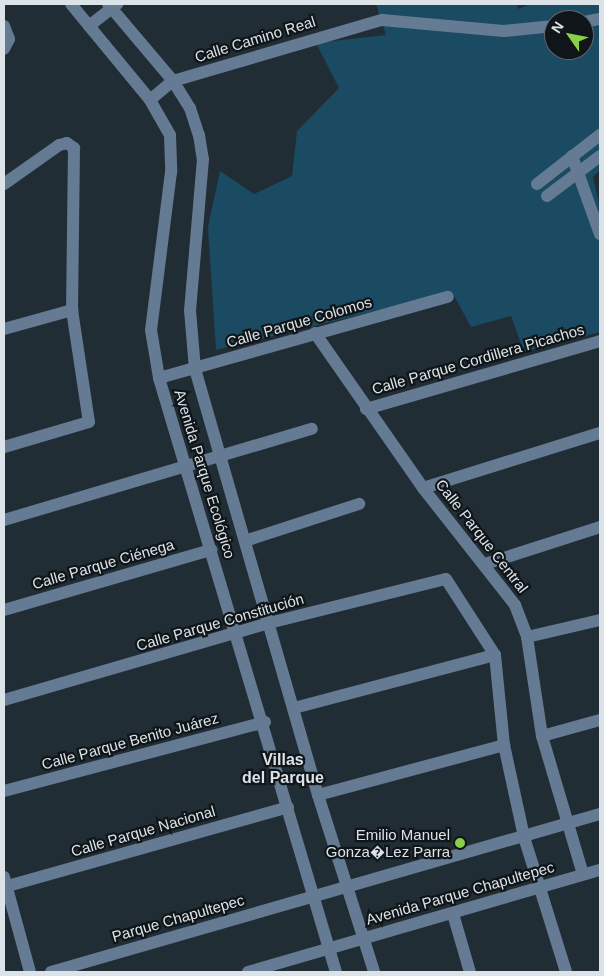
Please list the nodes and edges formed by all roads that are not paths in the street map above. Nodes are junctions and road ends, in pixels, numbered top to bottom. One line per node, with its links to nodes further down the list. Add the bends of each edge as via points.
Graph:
1 (71, 4): 4 (street, Avenida Parque Ecológico)
2 (112, 5): 4 (street); 7 (street, Avenida Parque Ecológico)
3 (4, 26): 6 (street, via 9,39)
4 (89, 26): 8 (street, Avenida Parque Ecológico)
5 (544, 27): 7 (street, Calle Camino Real, via 504,31 382,20)
6 (4, 49)
7 (173, 81): 8 (street, Calle Camino Real); 22 (street, Avenida Parque Ecológico, via 190,108 204,159 190,310)
8 (150, 100): 23 (street, Avenida Parque Ecológico, via 170,135 171,172 151,330)
9 (600, 136): 10 (street)
10 (572, 156): 12 (street); 14 (street)
11 (600, 156): 12 (street)
12 (578, 173): 15 (street); 16 (street)
13 (4, 184): 18 (street, via 59,145 72,145 76,156)
14 (538, 184)
15 (547, 196)
16 (600, 234)
17 (448, 298): 20 (street, Calle Parque Colomos)
18 (72, 310): 19 (street); 27 (street, via 89,422)
19 (4, 329)
20 (315, 333): 22 (street, Calle Parque Colomos); 24 (street, Calle Parque Central)
21 (600, 341): 24 (street, Calle Parque Cordillera Picachos)
22 (195, 369): 23 (street, Calle Parque Colomos); 28 (street, Avenida Parque Ecológico)
23 (160, 378): 29 (street, Avenida Parque Ecológico)
24 (366, 409): 30 (street, Calle Parque Central)
25 (312, 429): 28 (street)
26 (600, 433): 30 (street)
27 (4, 448)
28 (219, 454): 29 (street); 34 (street, Avenida Parque Ecológico)
29 (185, 465): 32 (street); 35 (street, Avenida Parque Ecológico)
30 (423, 488): 36 (street, Calle Parque Central)
31 (359, 504): 34 (street)
32 (4, 520)
33 (600, 527): 36 (street)
34 (248, 540): 39 (street, Avenida Parque Ecológico)
35 (211, 550): 37 (street, Calle Parque Ciénega); 40 (street, Avenida Parque Ecológico)
36 (485, 564): 41 (street, Calle Parque Central, via 515,605)
37 (4, 610)
38 (600, 620): 41 (street)
39 (269, 623): 40 (street, Calle Parque Constitución); 42 (street, Calle Parque Constitución, via 446,578); 44 (street, Avenida Parque Ecológico)
40 (238, 633): 43 (street, Calle Parque Constitución); 46 (street, Avenida Parque Ecológico)
41 (527, 638): 47 (street, Calle Parque Central)
42 (495, 655): 44 (street); 48 (street)
43 (4, 700)
44 (294, 708): 50 (street, Avenida Parque Ecológico)
45 (600, 720): 47 (street)
46 (265, 722): 49 (street, Calle Parque Benito Juárez); 51 (street, Avenida Parque Ecológico)
47 (542, 736): 53 (street, Calle Parque Central)
48 (504, 745): 50 (street); 54 (street)
49 (4, 791)
50 (318, 795): 58 (street, Avenida Parque Ecológico)
51 (288, 807): 57 (street, Calle Parque Nacional); 60 (street, Avenida Parque Ecológico)
52 (600, 814): 53 (street)
53 (566, 824): 54 (street); 56 (street, Calle Parque Central)
54 (524, 837): 58 (street); 59 (street)
55 (600, 870): 56 (street, Avenida Parque Chapultepec)
56 (583, 874): 59 (street, Avenida Parque Chapultepec)
57 (5, 884): 64 (street)
58 (346, 885): 60 (street); 62 (street, Avenida Parque Ecológico)
59 (541, 886): 61 (street, Avenida Parque Chapultepec); 70 (street)
60 (314, 895): 63 (street, Avenida Parque Ecológico); 65 (street, Parque Chapultepec)
61 (453, 914): 62 (street, Avenida Parque Chapultepec); 69 (street)
62 (364, 938): 63 (street, Avenida Parque Chapultepec); 68 (street, Avenida Parque Ecológico)
63 (330, 948): 66 (street); 67 (street, Avenida Parque Ecológico)
64 (30, 972)
65 (51, 972)
66 (248, 972)
67 (336, 972)
68 (374, 972)
69 (470, 972)
70 (566, 972)

